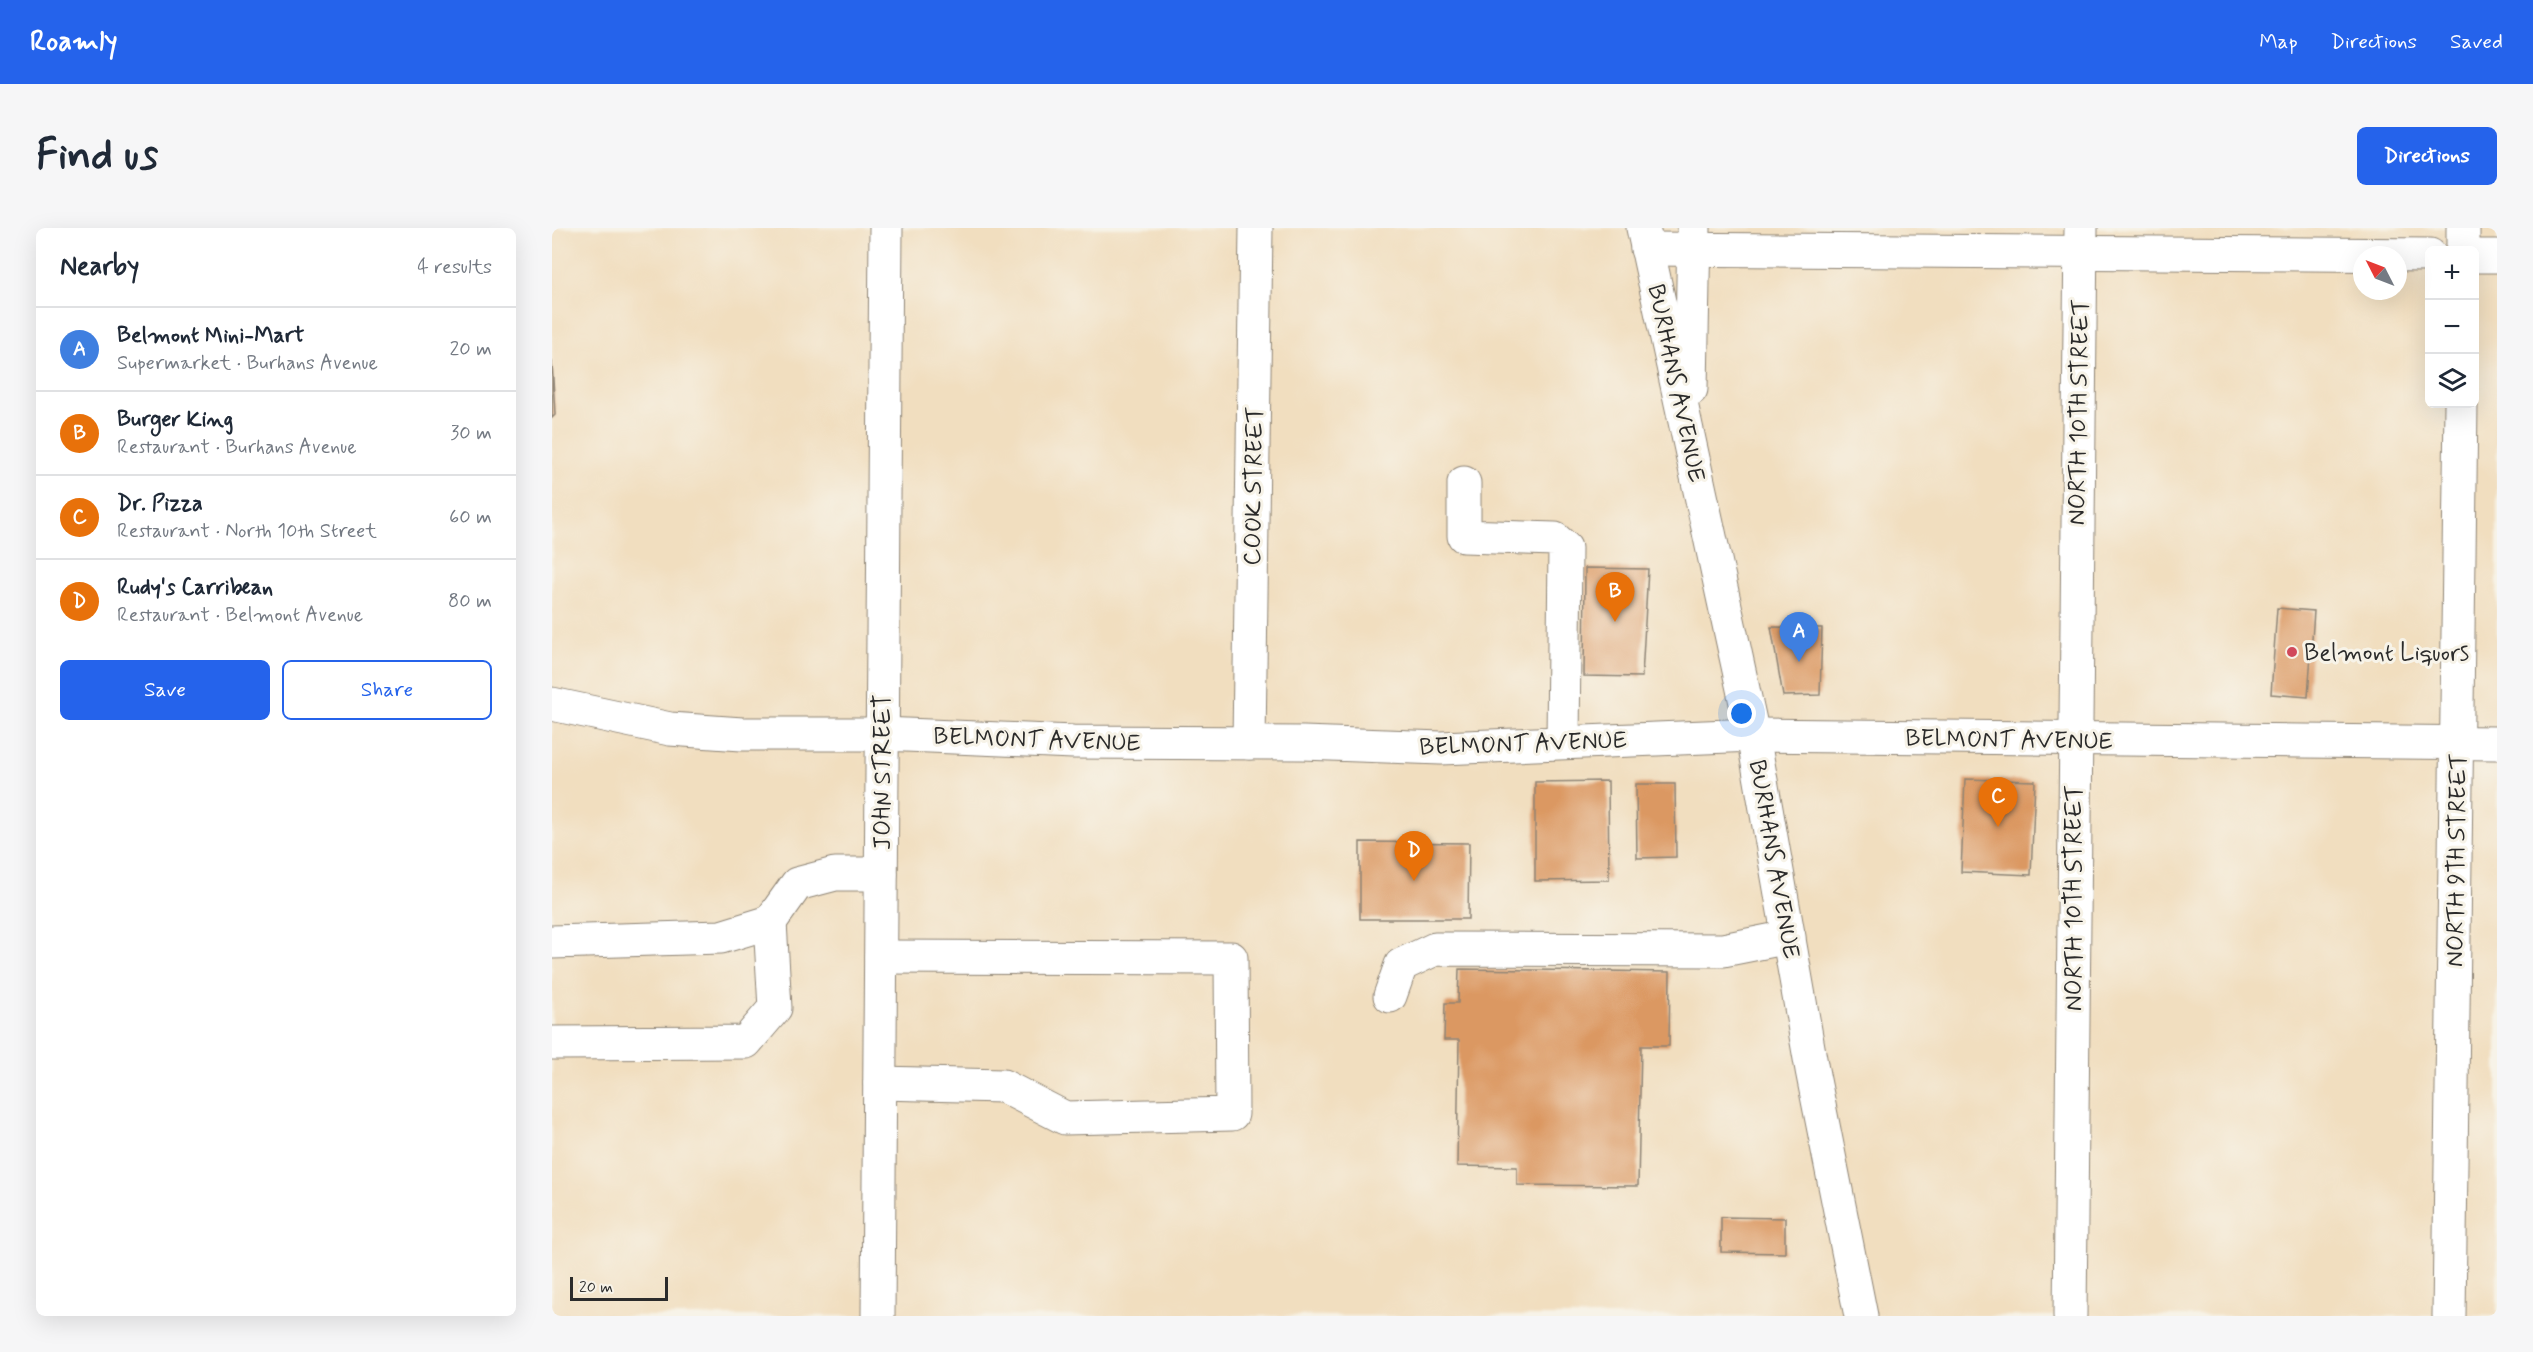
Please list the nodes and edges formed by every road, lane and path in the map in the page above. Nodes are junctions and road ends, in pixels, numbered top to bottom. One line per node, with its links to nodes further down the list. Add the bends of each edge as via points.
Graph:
1 (886, 228): 15 (street, JOHN STREET)
2 (1256, 228): 19 (street, COOK STREET)
3 (2463, 228): 7 (street)
4 (1645, 238): 5 (street); 12 (street, BURHANS AVENUE)
5 (1693, 239): 6 (street); 12 (street)
6 (2081, 240): 8 (street); 17 (street, NORTH 10TH STREET)
7 (2463, 246)
8 (2425, 255)
9 (2479, 256): 10 (street)
10 (2497, 256)
11 (2462, 408): 20 (street, NORTH 9TH STREET)
12 (1690, 445): 16 (street, BURHANS AVENUE)
13 (1464, 483): 18 (street, via 1464,536 1556,539 1565,549)
14 (552, 704): 15 (street, BELMONT AVENUE, via 670,729 742,734)
15 (882, 734): 19 (street, BELMONT AVENUE, via 1073,742); 22 (street, JOHN STREET)
16 (1753, 735): 17 (street, BELMONT AVENUE); 18 (street, BELMONT AVENUE); 24 (street, BURHANS AVENUE)
17 (2074, 740): 20 (street, BELMONT AVENUE); 32 (street, NORTH 10TH STREET)
18 (1563, 742): 19 (street, BELMONT AVENUE, via 1441,748)
19 (1250, 743)
20 (2458, 743): 21 (street, BELMONT AVENUE); 33 (street, NORTH 9TH STREET)
21 (2497, 743)
22 (881, 874): 23 (street, via 835,874 797,884); 26 (street, JOHN STREET)
23 (770, 922): 25 (street, via 721,937); 28 (street, via 775,1008 746,1042)
24 (1789, 938): 27 (street, via 1724,950 1435,949 1401,965); 31 (street, BURHANS AVENUE)
25 (552, 942)
26 (881, 957): 29 (street, JOHN STREET); 29 (street, via 1231,958 1232,1114 1065,1119 1003,1086)
27 (1390, 996)
28 (552, 1043)
29 (880, 1083): 30 (street, JOHN STREET)
30 (878, 1316)
31 (1862, 1316)
32 (2070, 1316)
33 (2449, 1316)

